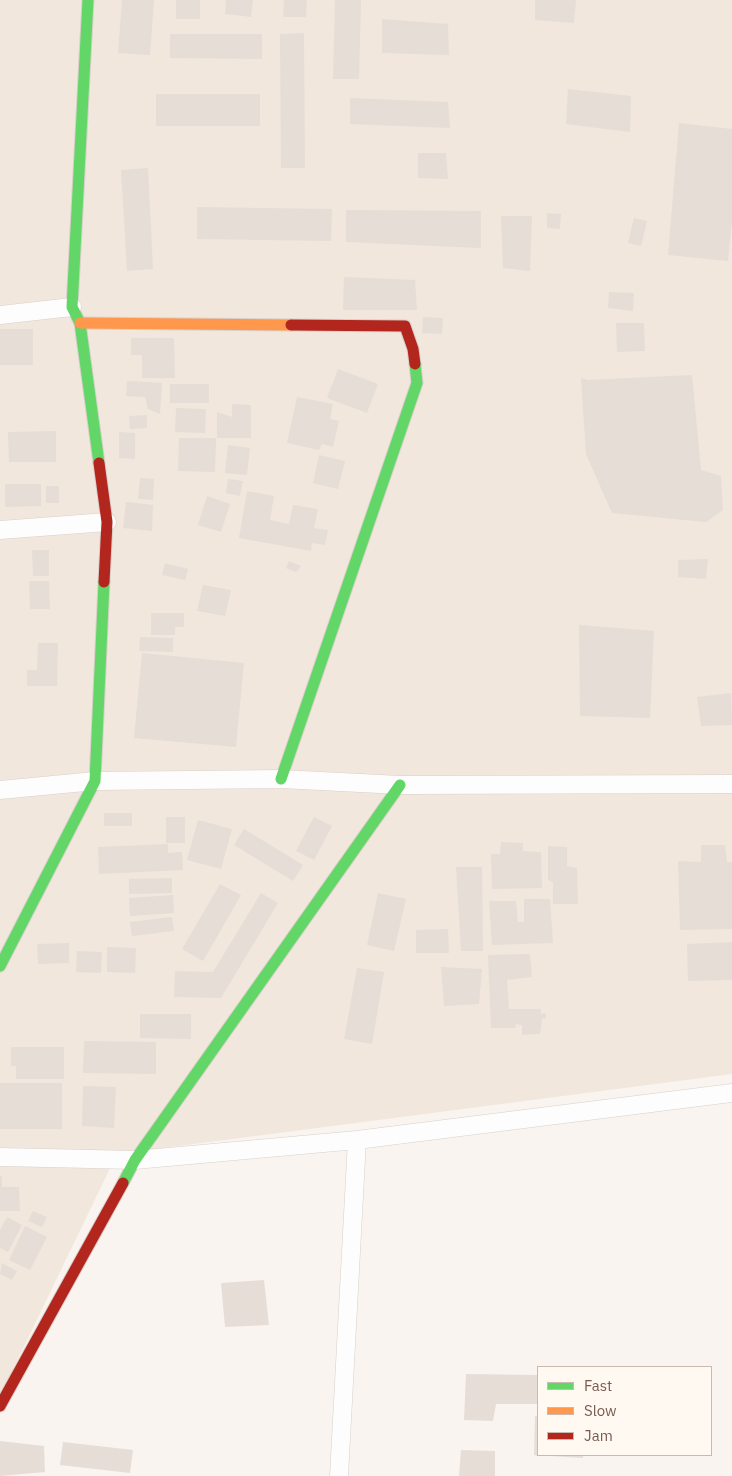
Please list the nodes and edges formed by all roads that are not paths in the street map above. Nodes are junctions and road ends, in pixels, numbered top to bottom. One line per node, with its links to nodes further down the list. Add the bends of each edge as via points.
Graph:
1 (88, 0): 3 (street)
2 (0, 314): 3 (street)
3 (76, 315): 4 (street); 6 (street, via 405,326 413,349 417,383)
4 (107, 522): 5 (street); 7 (street)
5 (0, 530)
6 (281, 779): 7 (street); 9 (street)
7 (95, 780): 10 (street); 11 (street)
8 (732, 784): 9 (street)
9 (400, 785): 15 (street)
10 (0, 790)
11 (0, 966)
12 (732, 1093): 13 (street)
13 (357, 1140): 15 (street); 17 (street)
14 (0, 1157): 15 (street)
15 (135, 1160): 16 (street)
16 (0, 1406)
17 (339, 1476)

